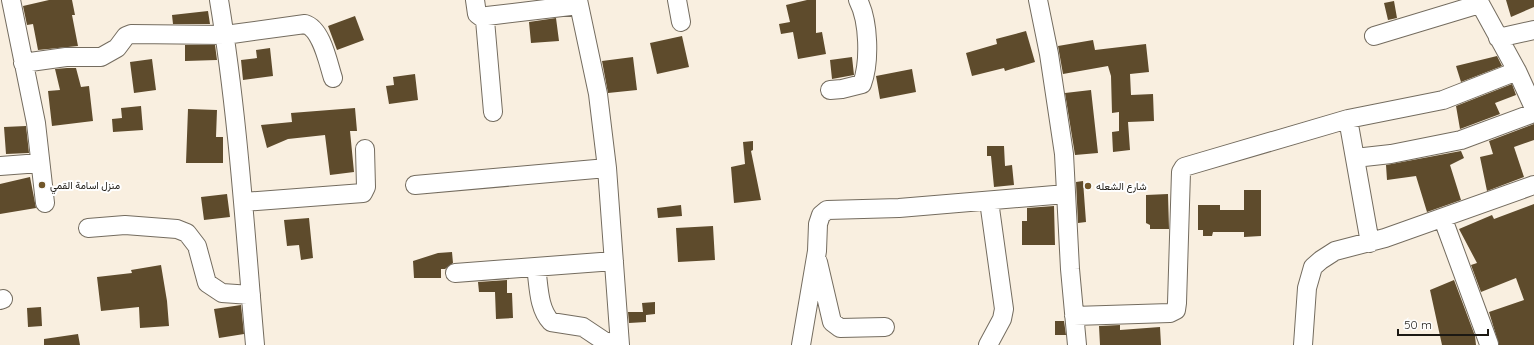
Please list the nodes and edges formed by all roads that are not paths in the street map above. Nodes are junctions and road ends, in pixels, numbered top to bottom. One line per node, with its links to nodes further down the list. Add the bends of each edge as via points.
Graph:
1 (12, 0): 15 (street)
2 (219, 0): 12 (street)
3 (475, 0): 9 (street, via 477,14)
4 (677, 0): 10 (street)
5 (858, 0): 18 (street, via 864,21 867,69 862,84)
6 (1038, 0): 30 (street, via 1055,88 1064,154)
7 (1479, 2): 13 (street); 14 (street)
8 (579, 3): 9 (street, via 487,16); 27 (street, via 598,94)
9 (484, 20): 20 (street)
10 (681, 22)
11 (1534, 30): 14 (street)
12 (225, 35): 15 (street, via 131,34 126,36 117,48 101,56 66,57); 16 (street, via 308,25 320,38); 32 (street)
13 (1374, 36)
14 (1498, 38): 17 (street)
15 (23, 63): 25 (street, via 36,123)
16 (333, 78)
17 (1525, 78): 19 (street); 22 (street, via 1443,100)
18 (830, 90)
19 (1534, 108)
20 (494, 112)
21 (1534, 113): 24 (street, via 1461,140 1391,154)
22 (1348, 119): 24 (street); 42 (street, via 1184,168 1181,172 1176,310 1170,313)
23 (365, 149): 32 (street, via 366,188 362,193)
24 (1355, 158): 36 (street)
25 (40, 163): 26 (street); 33 (street)
26 (0, 166)
27 (607, 168): 28 (street); 38 (street)
28 (415, 185)
29 (1534, 185): 34 (street)
30 (1066, 194): 31 (street); 42 (street)
31 (988, 201): 37 (street, via 899,208 827,210 821,215 818,224); 48 (street, via 1004,309 1002,319)
32 (243, 202): 41 (street)
33 (45, 203)
34 (1442, 219): 36 (street); 44 (street)
35 (88, 228): 41 (street, via 125,225 177,229 187,234 197,246 207,283 222,293)
36 (1370, 243): 50 (street, via 1335,251 1313,268 1307,288)
37 (816, 253): 43 (street, via 832,322 840,328); 47 (street)
38 (614, 262): 39 (street); 46 (street)
39 (536, 267): 40 (street); 46 (street, via 541,301 545,315 551,322 583,327 604,341)
40 (455, 273)
41 (251, 295): 45 (street)
42 (1074, 316): 49 (street)
43 (885, 327)
44 (1489, 344)
45 (255, 345)
46 (620, 345)
47 (801, 345)
48 (988, 345)
49 (1077, 345)
50 (1303, 345)

